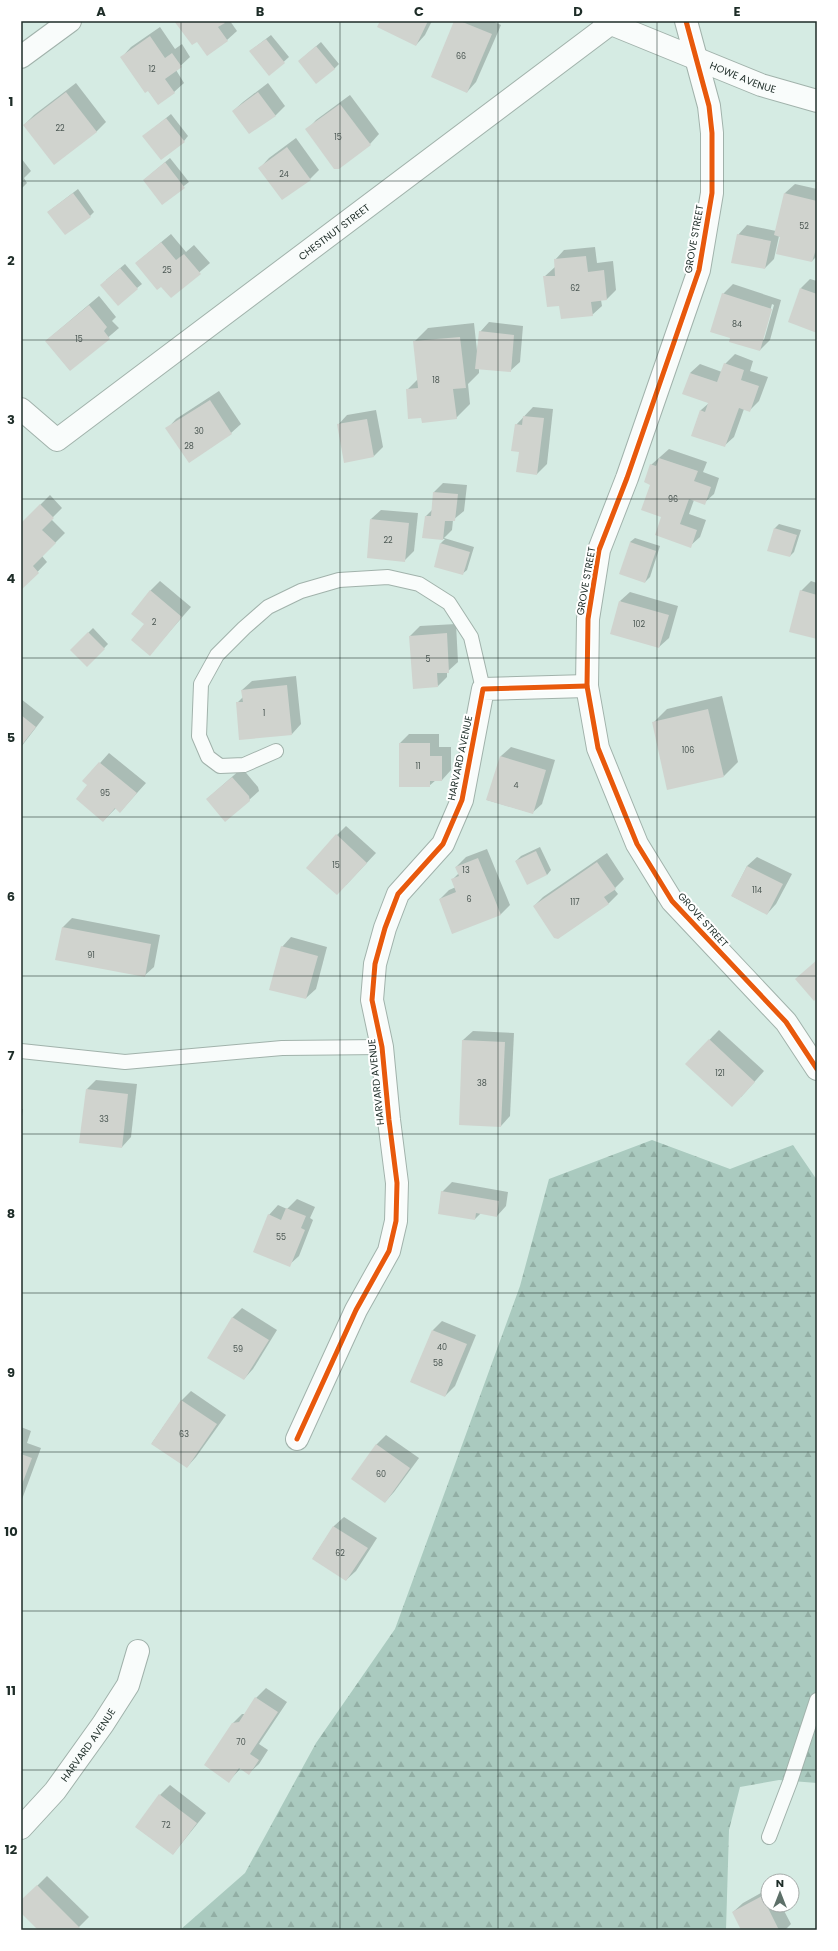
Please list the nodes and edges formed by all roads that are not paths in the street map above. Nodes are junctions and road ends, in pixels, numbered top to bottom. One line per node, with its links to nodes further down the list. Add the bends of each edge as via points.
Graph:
1 (70, 21): 4 (street)
2 (686, 21): 5 (street, GROVE STREET)
3 (607, 23): 5 (street, HOWE AVENUE); 7 (street, CHESTNUT STREET, via 58,440)
4 (21, 57)
5 (696, 58): 6 (street, HOWE AVENUE, via 761,85); 8 (street, GROVE STREET, via 709,106 712,133 712,193 700,270 599,550 588,619)
6 (817, 101)
7 (21, 409)
8 (587, 686): 9 (street); 13 (street, GROVE STREET, via 598,748 637,844 672,901 786,1022)
9 (483, 689): 10 (lane, via 471,638 449,603 419,584 388,577 338,580 301,591 268,607 244,628 217,655 201,684 198,708 199,736 208,757 220,766 244,765); 11 (street, HARVARD AVENUE, via 462,800 443,844 398,894 385,928 375,964 372,1000)
10 (276, 751)
11 (382, 1047): 12 (lane, via 282,1048 125,1062); 14 (street, HARVARD AVENUE, via 397,1183 396,1221 389,1250 356,1310)
12 (21, 1051)
13 (817, 1069)
14 (297, 1439)
15 (138, 1651): 17 (street, HARVARD AVENUE, via 128,1685 103,1724 54,1791)
16 (817, 1700): 18 (lane)
17 (21, 1828)
18 (769, 1837)

